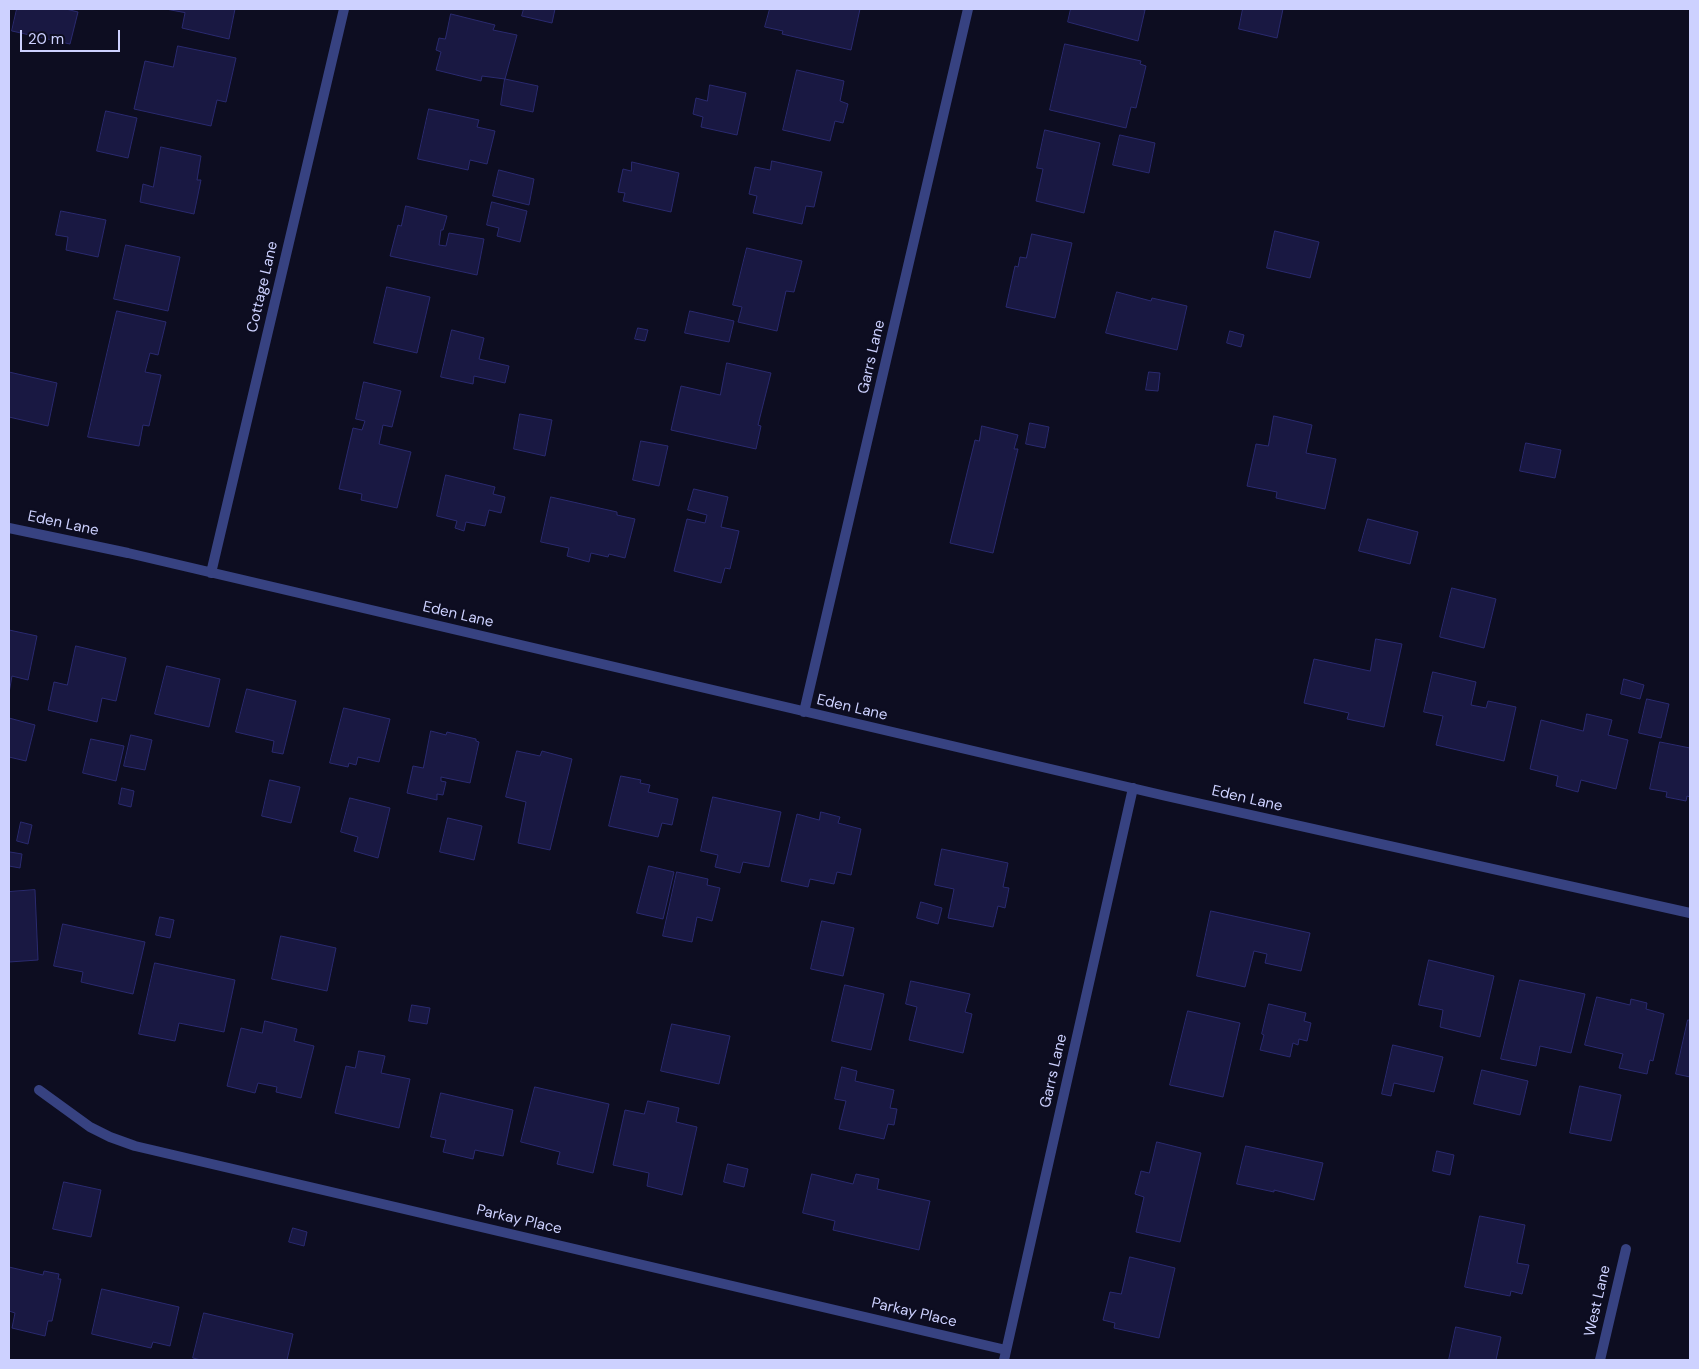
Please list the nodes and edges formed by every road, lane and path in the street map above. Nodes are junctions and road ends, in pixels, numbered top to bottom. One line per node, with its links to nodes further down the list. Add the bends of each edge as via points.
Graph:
1 (344, 9): 4 (street, Cottage Lane)
2 (968, 9): 5 (street, Garrs Lane)
3 (9, 528): 4 (street, Eden Lane)
4 (211, 573): 5 (street, Eden Lane)
5 (804, 712): 6 (street, Eden Lane)
6 (1132, 788): 7 (street, Eden Lane); 10 (street, Garrs Lane)
7 (1690, 914)
8 (39, 1090): 10 (street, Parkay Place, via 90,1126 135,1146)
9 (1626, 1249): 12 (street, West Lane)
10 (1006, 1350): 11 (street, Garrs Lane)
11 (1004, 1360)
12 (1600, 1360)

